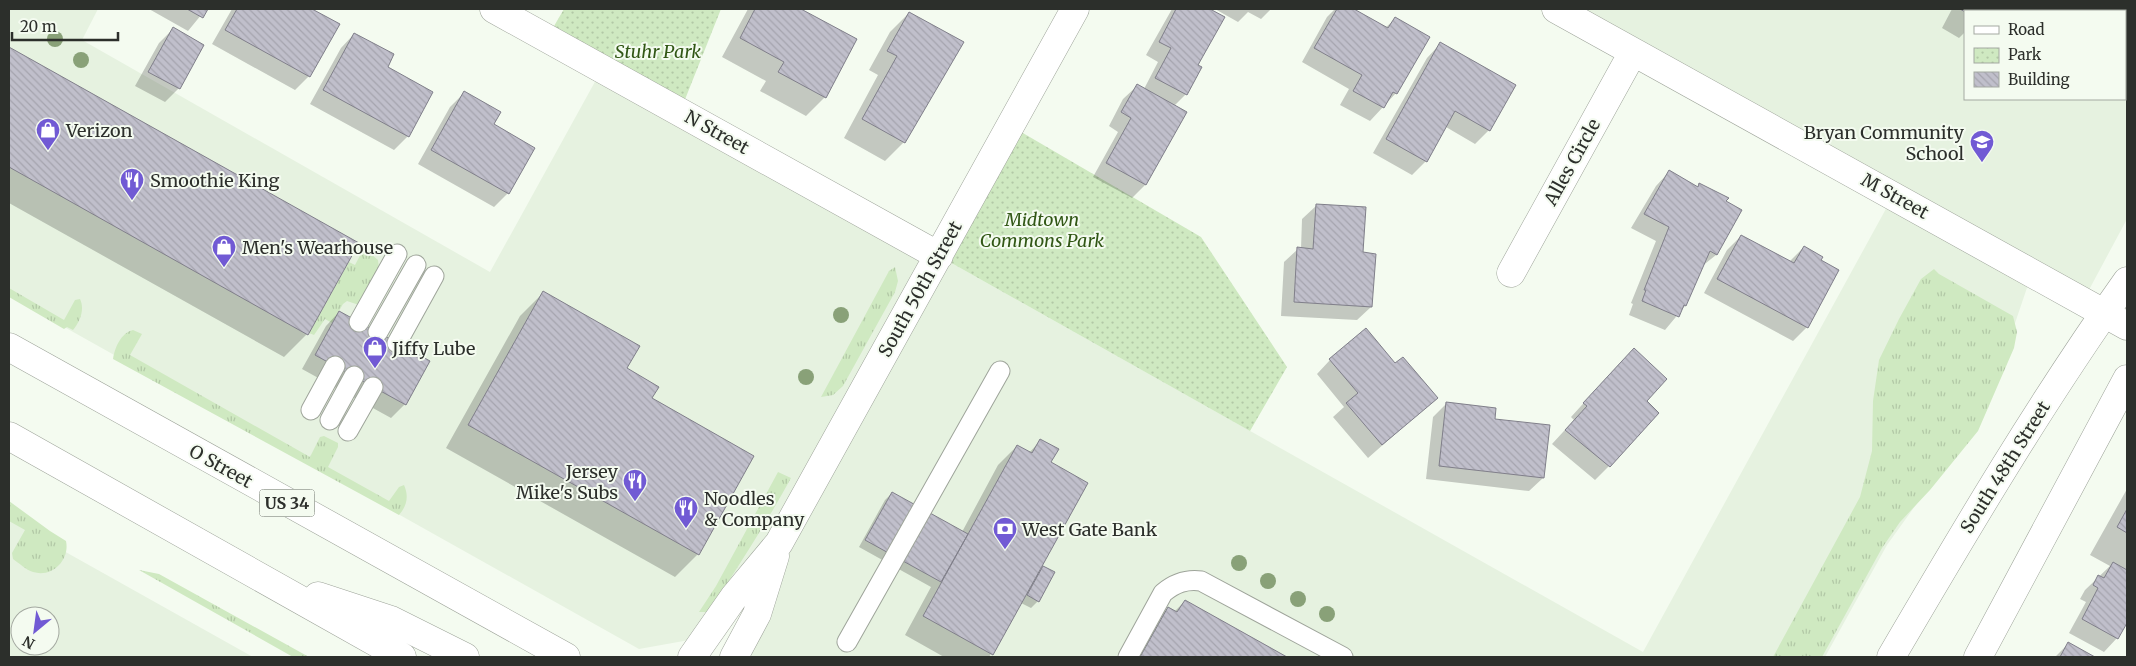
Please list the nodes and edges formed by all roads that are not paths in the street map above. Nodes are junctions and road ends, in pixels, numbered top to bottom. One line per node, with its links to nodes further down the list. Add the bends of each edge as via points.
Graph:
1 (494, 9): 6 (street, N Street)
2 (1075, 9): 6 (street, South 50th Street)
3 (1556, 9): 4 (street, M Street)
4 (1634, 52): 8 (street, Alles Circle); 11 (street, M Street)
5 (397, 254): 12 (lane)
6 (939, 256): 25 (street, South 50th Street)
7 (416, 265): 13 (lane)
8 (1511, 273)
9 (434, 276): 14 (lane)
10 (2127, 282): 11 (street, South 48th Street)
11 (2116, 320): 35 (street, South 48th Street, via 2043,404)
12 (360, 322)
13 (378, 332)
14 (397, 343)
15 (9, 347): 30 (street, O Street / US 34)
16 (335, 366): 21 (lane)
17 (1000, 371): 27 (lane)
18 (354, 376): 22 (lane)
19 (2127, 378): 36 (street)
20 (373, 387): 23 (lane)
21 (311, 410)
22 (330, 420)
23 (348, 431)
24 (9, 436): 26 (street)
25 (779, 542): 31 (street, South 50th Street, via 734,597); 32 (street, South 50th Street, via 757,614)
26 (262, 578): 28 (street); 29 (street, via 391,620)
27 (847, 642)
28 (402, 657)
29 (465, 657)
30 (566, 657)
31 (692, 657)
32 (734, 657)
33 (1128, 657): 34 (lane, via 1163,593 1172,586 1191,580 1201,581)
34 (1342, 657)
35 (1891, 657)
36 (1978, 657)

